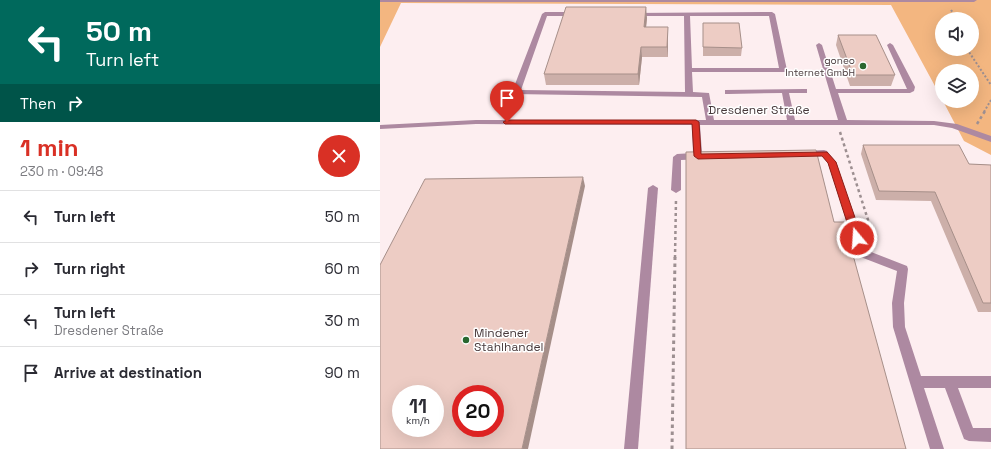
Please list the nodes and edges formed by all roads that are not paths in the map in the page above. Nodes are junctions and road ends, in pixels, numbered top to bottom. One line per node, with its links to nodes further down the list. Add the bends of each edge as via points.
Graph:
1 (380, 0): 2 (street)
2 (974, 0)
3 (584, 14): 13 (street, via 545,14 516,92)
4 (624, 14): 5 (street)
5 (687, 14): 8 (street); 8 (street, via 772,14 783,70)
6 (820, 45): 11 (street)
7 (890, 45): 11 (street, via 911,88 910,91)
8 (688, 70): 13 (street)
9 (785, 91): 10 (street); 12 (street); 16 (street)
10 (804, 91)
11 (834, 91): 17 (street)
12 (728, 92)
13 (689, 94): 15 (street, via 706,95)
14 (696, 122): 15 (street, Dresdener Straße); 18 (street, Dresdener Straße, via 476,122); 21 (street)
15 (710, 122): 16 (street, Dresdener Straße)
16 (791, 122): 17 (street, Dresdener Straße)
17 (840, 122): 19 (street, Dresdener Straße, via 934,123 974,131)
18 (380, 127)
19 (991, 139)
20 (792, 154): 25 (street, via 824,154 832,162 862,253 902,268 898,303 899,327)
21 (698, 156): 22 (street); 24 (street, via 677,157)
22 (713, 156)
23 (653, 188): 29 (street)
24 (676, 190)
25 (916, 382): 26 (street); 30 (street)
26 (949, 382): 27 (street); 28 (street, via 970,434)
27 (991, 382)
28 (991, 435)
29 (632, 449)
30 (937, 449)

